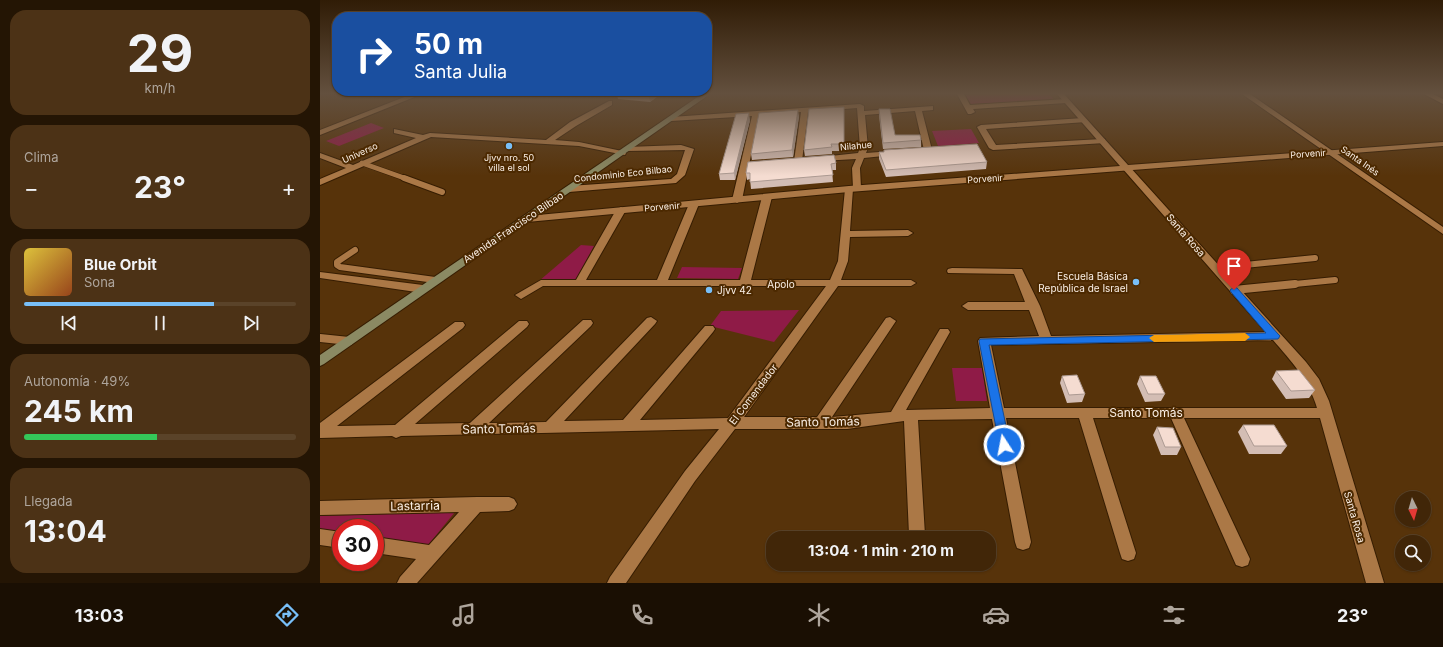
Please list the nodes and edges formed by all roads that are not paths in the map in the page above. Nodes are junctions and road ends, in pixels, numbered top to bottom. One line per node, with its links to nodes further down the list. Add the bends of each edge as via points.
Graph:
1 (350, 121): 12 (street)
2 (578, 121): 14 (street)
3 (668, 121): 18 (main road, Avenida Francisco Bilbao)
4 (755, 121): 31 (street, via 748,165)
5 (804, 121): 22 (street, Nilahue, via 801,161)
6 (862, 121): 22 (street, El Comendador, via 864,146)
7 (921, 121): 17 (street)
8 (1065, 121): 15 (street, via 981,127 993,148)
9 (1084, 121): 15 (street, Santa Rosa)
10 (1285, 121): 20 (street, Santa Inés)
11 (397, 131): 13 (street)
12 (320, 133)
13 (421, 137): 14 (street, Universo, via 430,135); 23 (street, Universo)
14 (549, 141): 18 (street, Universo)
15 (1102, 141): 25 (street, Santa Rosa)
16 (1443, 144): 20 (street, Porvenir)
17 (928, 150)
18 (625, 151): 27 (main road, Avenida Francisco Bilbao); 27 (street, Condominio Eco Bilbao, via 686,147 690,149 681,175 673,181)
19 (899, 152): 22 (street, Nilahue)
20 (1330, 152): 25 (street, Porvenir); 35 (street, Santa Inés)
21 (320, 155): 24 (street)
22 (861, 156): 28 (street, El Comendador, via 855,172)
23 (362, 163): 24 (street, Universo); 29 (lane)
24 (352, 167): 26 (street, Universo)
25 (1126, 168): 28 (street, Porvenir); 40 (street, Santa Rosa)
26 (320, 182)
27 (569, 189): 34 (main road, Avenida Francisco Bilbao)
28 (853, 189): 30 (street, Porvenir); 37 (street, El Comendador)
29 (442, 192)
30 (767, 197): 31 (street, Porvenir); 48 (street)
31 (737, 200): 32 (street, Porvenir)
32 (694, 204): 33 (street, Porvenir); 46 (street)
33 (621, 210): 34 (street, Porvenir); 45 (street)
34 (527, 219): 43 (main road, Avenida Francisco Bilbao)
35 (1443, 231)
36 (908, 233): 37 (street)
37 (846, 234): 49 (street, El Comendador, via 843,262)
38 (355, 250): 43 (lane, via 337,265)
39 (1315, 258): 40 (lane)
40 (1215, 268): 51 (street, Santa Rosa)
41 (952, 271): 54 (street, via 1018,271)
42 (320, 275): 50 (street)
43 (435, 280): 50 (main road, Avenida Francisco Bilbao)
44 (1335, 280): 51 (lane)
45 (579, 283): 46 (street, Apolo); 52 (street, Apolo, via 541,283)
46 (661, 283): 48 (street, Apolo)
47 (911, 283): 49 (street, Apolo)
48 (744, 284): 49 (street, Apolo)
49 (834, 284): 73 (street, El Comendador)
50 (423, 288): 65 (main road, Avenida Francisco Bilbao)
51 (1234, 290): 62 (street, Santa Rosa)
52 (520, 295)
53 (968, 306): 54 (street)
54 (1034, 306): 64 (street)
55 (650, 321): 76 (street)
56 (890, 321): 74 (street)
57 (587, 323): 77 (street)
58 (523, 324): 79 (street)
59 (459, 325): 78 (street)
60 (709, 329): 75 (street)
61 (944, 332): 72 (street)
62 (1275, 336): 64 (street); 70 (street, Santa Rosa, via 1309,374 1318,390)
63 (320, 338): 65 (lane)
64 (1047, 340): 67 (street, via 984,341)
65 (349, 341): 66 (main road, Avenida Francisco Bilbao)
66 (320, 361)
67 (998, 413): 68 (street, Santo Tomás); 71 (street, Santo Tomás); 86 (street)
68 (1084, 413): 69 (street, Santo Tomás); 88 (street)
69 (1175, 413): 70 (street, Santo Tomás); 90 (street)
70 (1326, 414): 93 (street, Santa Rosa)
71 (911, 415): 72 (street, Santo Tomás); 83 (street)
72 (895, 417): 74 (street, Santo Tomás, via 847,423)
73 (731, 423): 74 (street, Santo Tomás); 75 (street, Santo Tomás); 92 (street, El Comendador, via 690,476)
74 (821, 423)
75 (626, 426): 76 (street, Santo Tomás)
76 (549, 428): 77 (street, Santo Tomás)
77 (472, 430): 79 (street, Santo Tomás)
78 (320, 432): 79 (street, Santo Tomás)
79 (396, 432)
80 (477, 504): 81 (street, Lastarria); 82 (street, Lastarria); 89 (street)
81 (509, 504)
82 (320, 508)
83 (917, 531)
84 (320, 537): 85 (street)
85 (332, 539)
86 (1023, 542)
87 (384, 546): 89 (street)
88 (1128, 553)
89 (432, 554): 91 (street)
90 (1242, 559)
91 (406, 583)
92 (616, 583)
93 (1375, 583)

